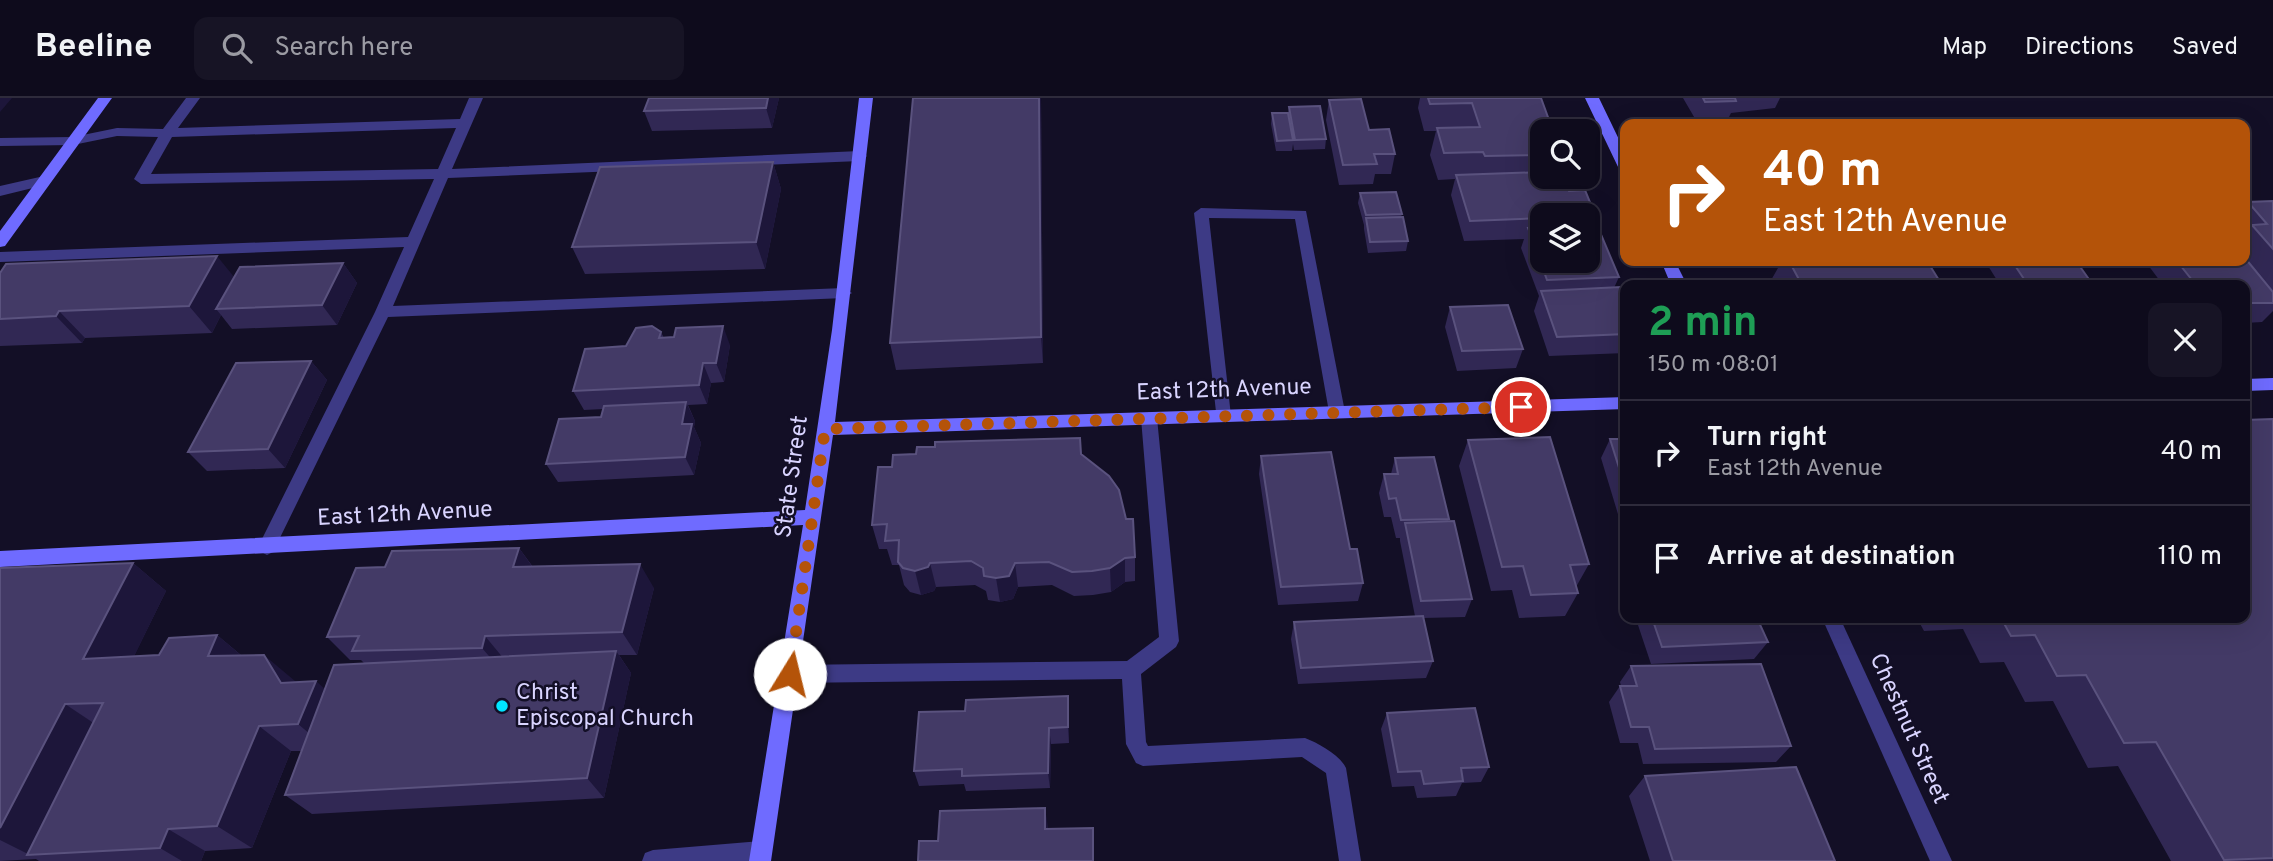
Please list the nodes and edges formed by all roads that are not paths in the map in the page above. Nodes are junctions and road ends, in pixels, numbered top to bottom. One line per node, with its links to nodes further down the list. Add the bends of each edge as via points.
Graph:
1 (105, 98): 8 (street)
2 (193, 98): 7 (street)
3 (476, 98): 6 (street)
4 (866, 98): 10 (street, State Street)
5 (1592, 98): 11 (street)
6 (465, 123): 7 (street); 12 (street)
7 (167, 133): 8 (street, via 117,132); 12 (street, via 141,179)
8 (73, 141): 9 (street); 13 (street)
9 (0, 142)
10 (860, 156): 12 (street); 18 (street, State Street)
11 (1620, 156)
12 (443, 174): 16 (street)
13 (44, 181): 14 (street); 15 (street)
14 (0, 191)
15 (0, 242)
16 (413, 242): 17 (street); 19 (street)
17 (0, 257)
18 (844, 293): 19 (street); 26 (street, State Street)
19 (383, 312): 28 (street)
20 (2250, 386): 21 (street)
21 (2270, 388)
22 (1620, 404): 23 (street, East 12th Avenue)
23 (1337, 412): 24 (street, East 12th Avenue); 24 (street, via 1301,214 1201,213)
24 (1223, 416): 25 (street, East 12th Avenue)
25 (1149, 418): 26 (street, East 12th Avenue); 31 (street, via 1169,641)
26 (825, 429): 27 (street, State Street)
27 (812, 517): 28 (street, East 12th Avenue); 32 (street, State Street)
28 (267, 547): 29 (street, East 12th Avenue)
29 (0, 559)
30 (1833, 623): 36 (street, Chestnut Street)
31 (1131, 670): 32 (street); 35 (street, via 1136,744 1143,756 1305,747 1336,768)
32 (790, 674): 33 (street, State Street)
33 (760, 857): 34 (street)
34 (653, 861)
35 (1350, 861)
36 (1941, 861)

